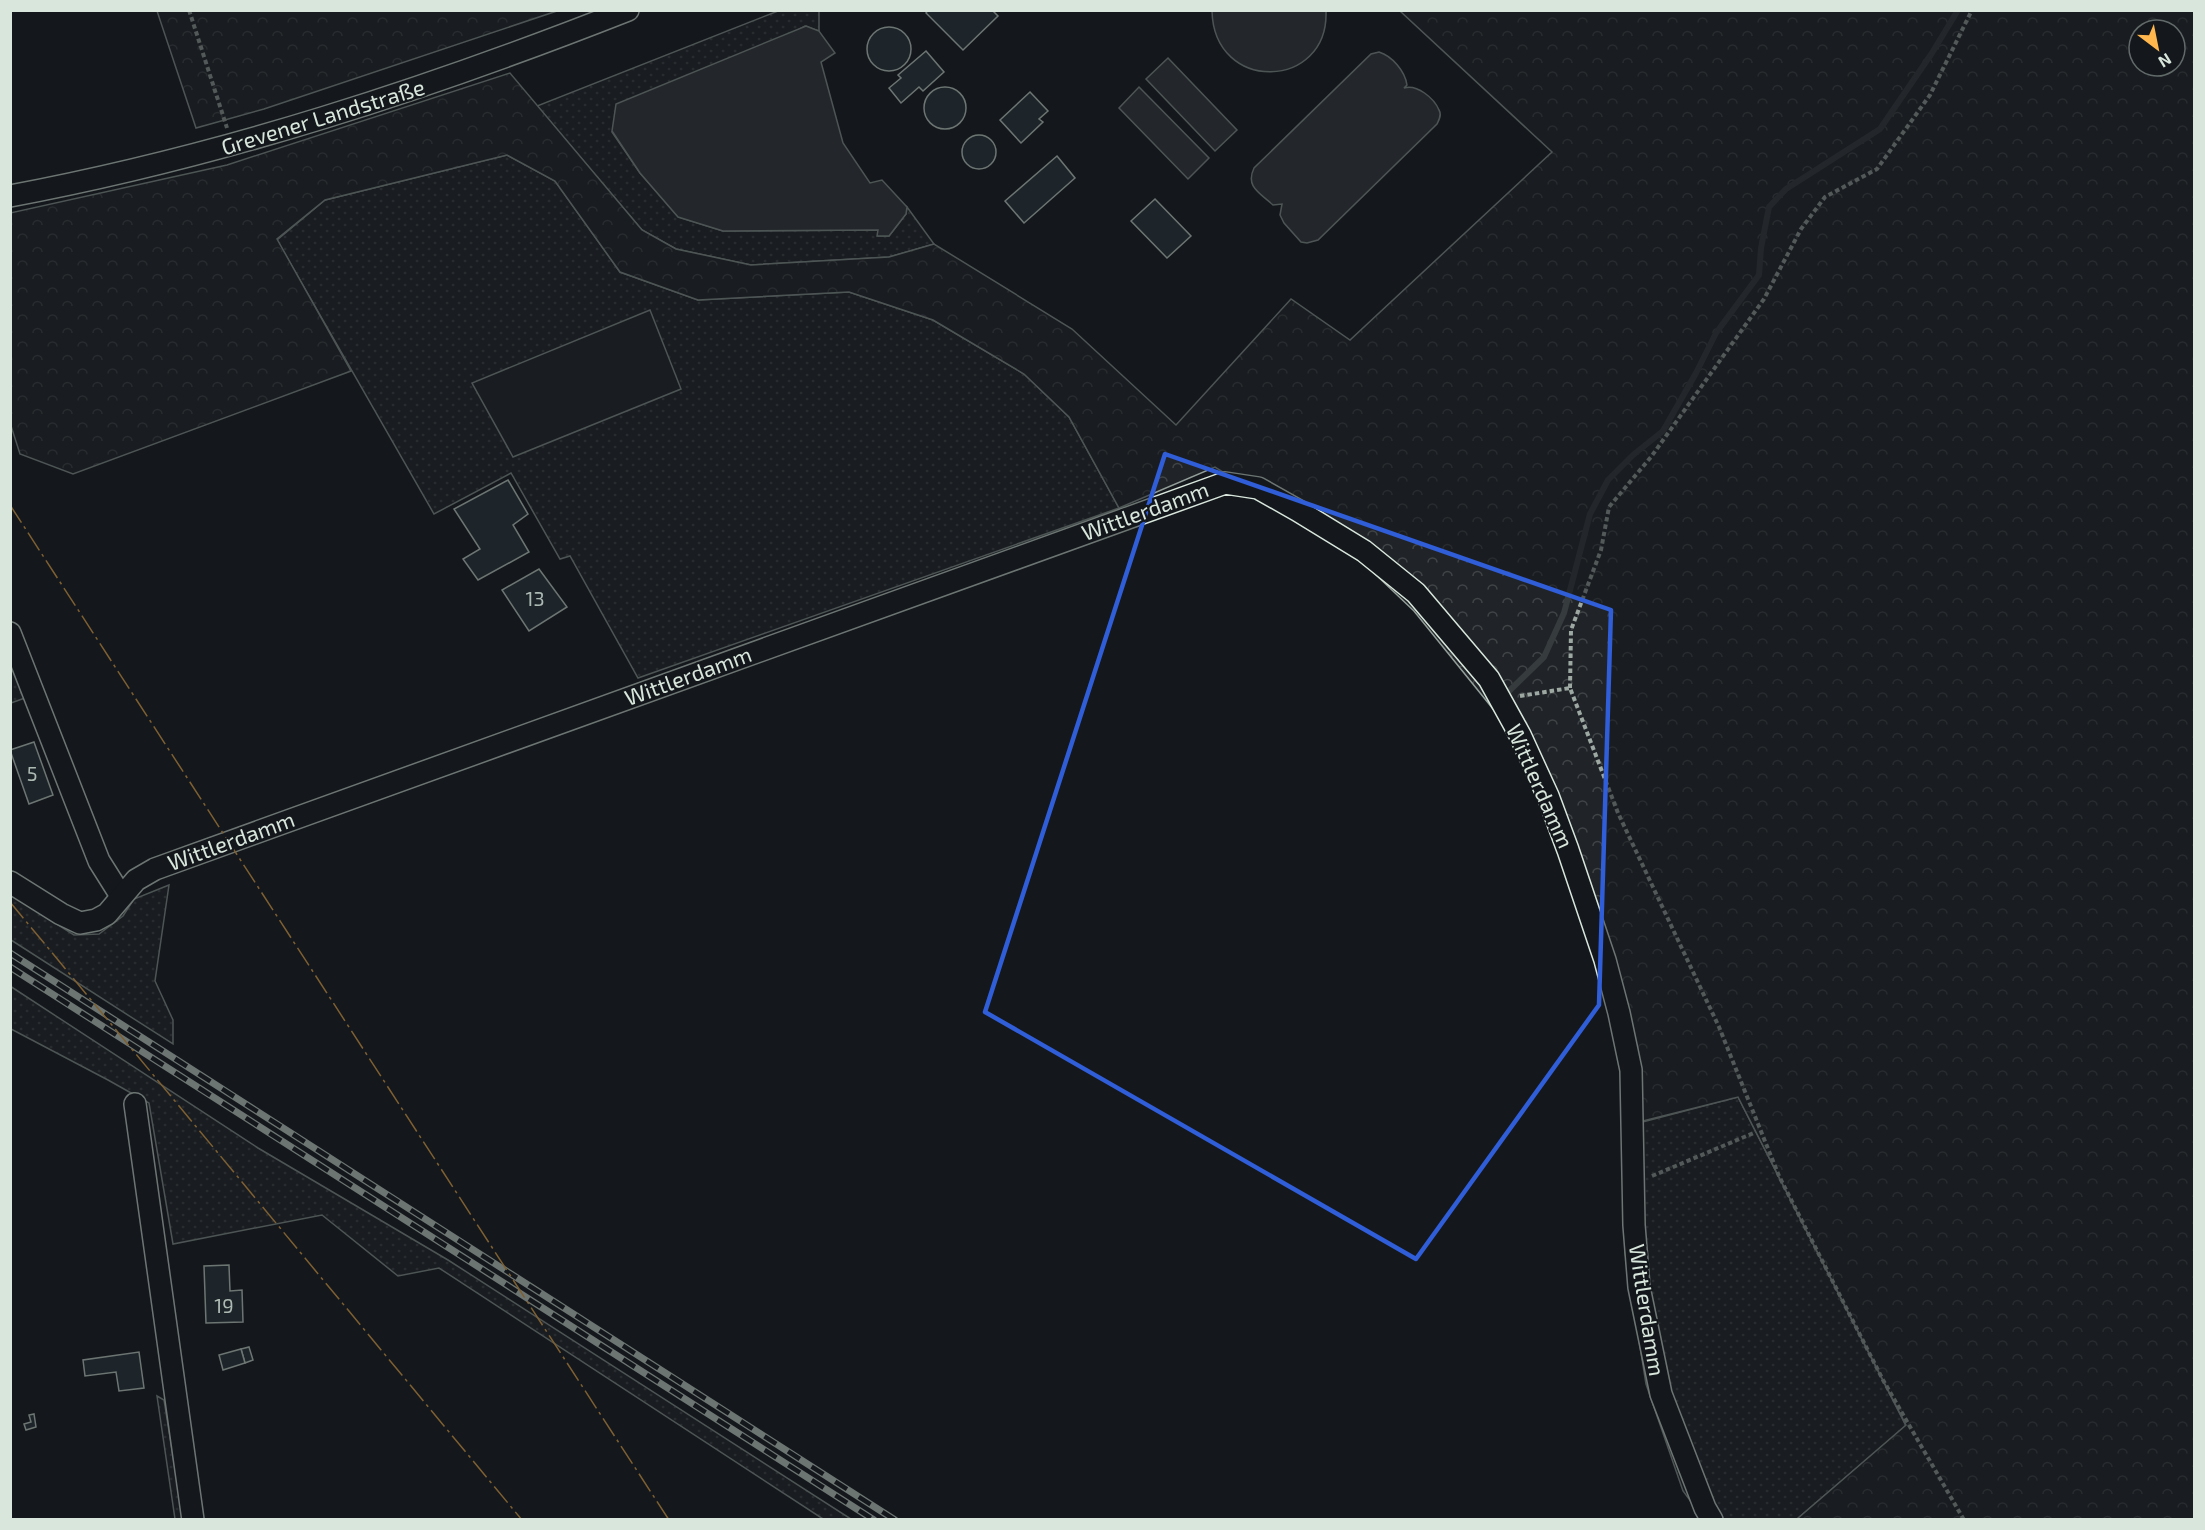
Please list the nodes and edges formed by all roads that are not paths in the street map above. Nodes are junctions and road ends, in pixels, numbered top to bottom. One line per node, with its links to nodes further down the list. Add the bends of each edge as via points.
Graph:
1 (628, 10): 2 (street, Grevener Landstraße, via 458,75 302,125 163,164)
2 (10, 196)
3 (10, 633): 5 (street, via 99,861)
4 (10, 882): 5 (street, Wittlerdamm, via 80,923 107,914)
5 (121, 896): 8 (street, Wittlerdamm, via 136,880 155,869 1225,483 1258,488 1364,551 1416,593 1490,680 1548,796 1605,960 1631,1070 1639,1287 1661,1394)
6 (135, 1104): 7 (street)
7 (193, 1520)
8 (1712, 1520)

